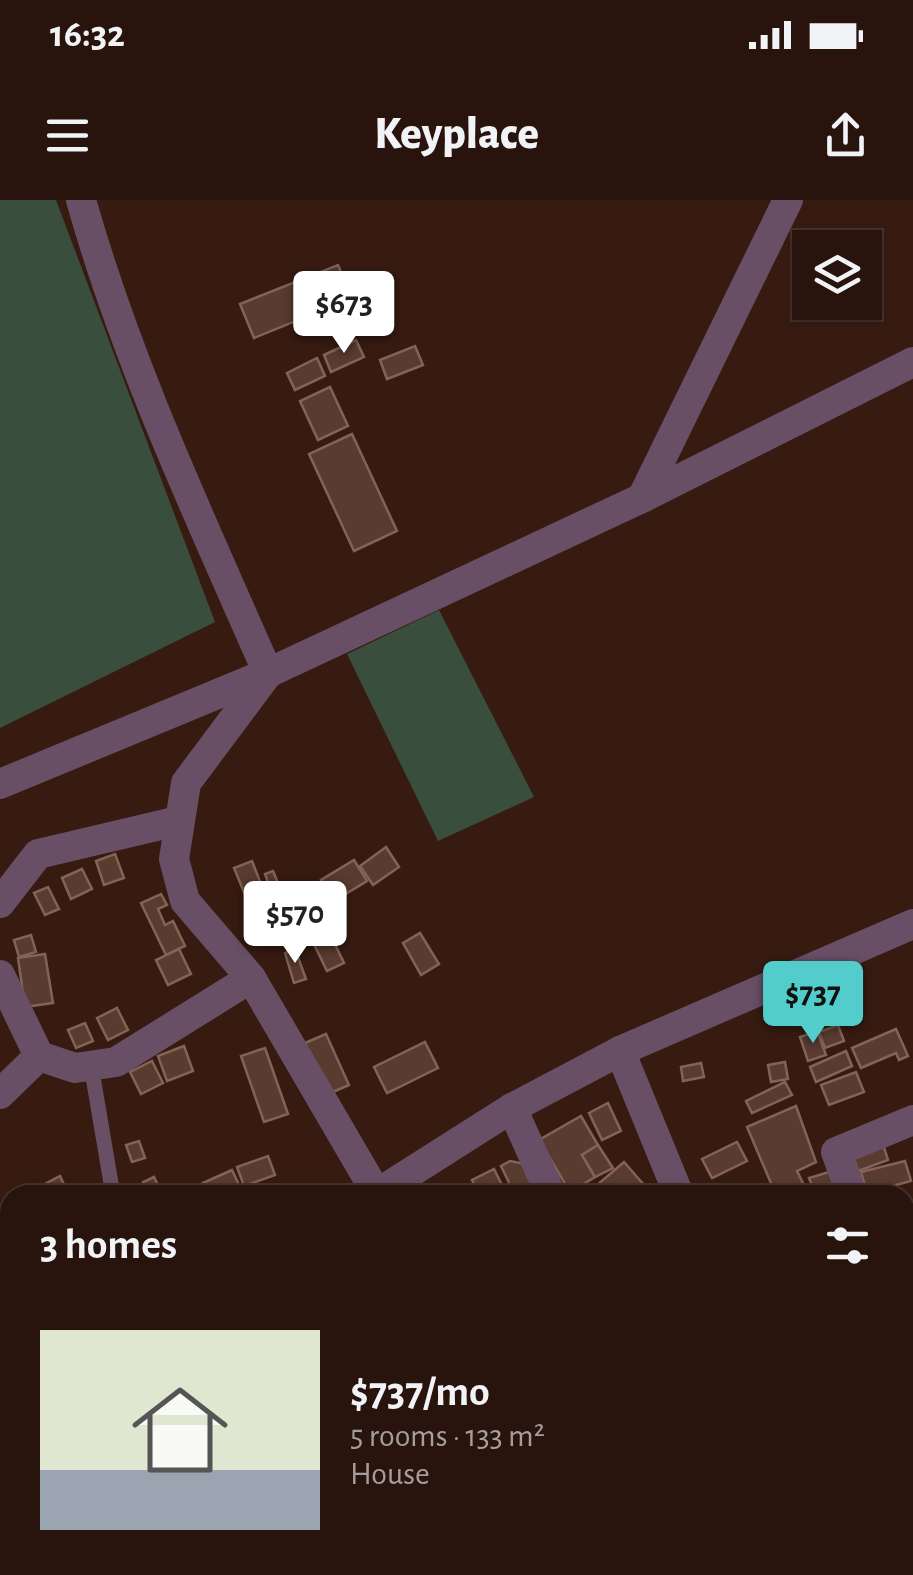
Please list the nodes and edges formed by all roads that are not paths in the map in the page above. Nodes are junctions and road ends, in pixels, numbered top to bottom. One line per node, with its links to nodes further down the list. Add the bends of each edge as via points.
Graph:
1 (80, 200): 5 (street, via 180,473)
2 (788, 200): 4 (street)
3 (913, 362): 4 (street)
4 (642, 498): 5 (street)
5 (268, 672): 6 (street); 7 (street, via 186,783)
6 (0, 784)
7 (178, 821): 8 (street, via 38,854); 11 (street, via 174,860 185,900)
8 (0, 903)
9 (913, 924): 12 (street)
10 (0, 975): 13 (street)
11 (251, 978): 14 (street, via 116,1062); 19 (street)
12 (620, 1051): 16 (street); 22 (street)
13 (39, 1056): 14 (street, via 75,1068); 15 (street)
14 (92, 1066): 18 (lane)
15 (0, 1094)
16 (512, 1108): 20 (street); 21 (street)
17 (913, 1120): 23 (street, via 836,1152)
18 (111, 1185)
19 (370, 1185)
20 (410, 1185)
21 (547, 1185)
22 (675, 1185)
23 (848, 1185)

